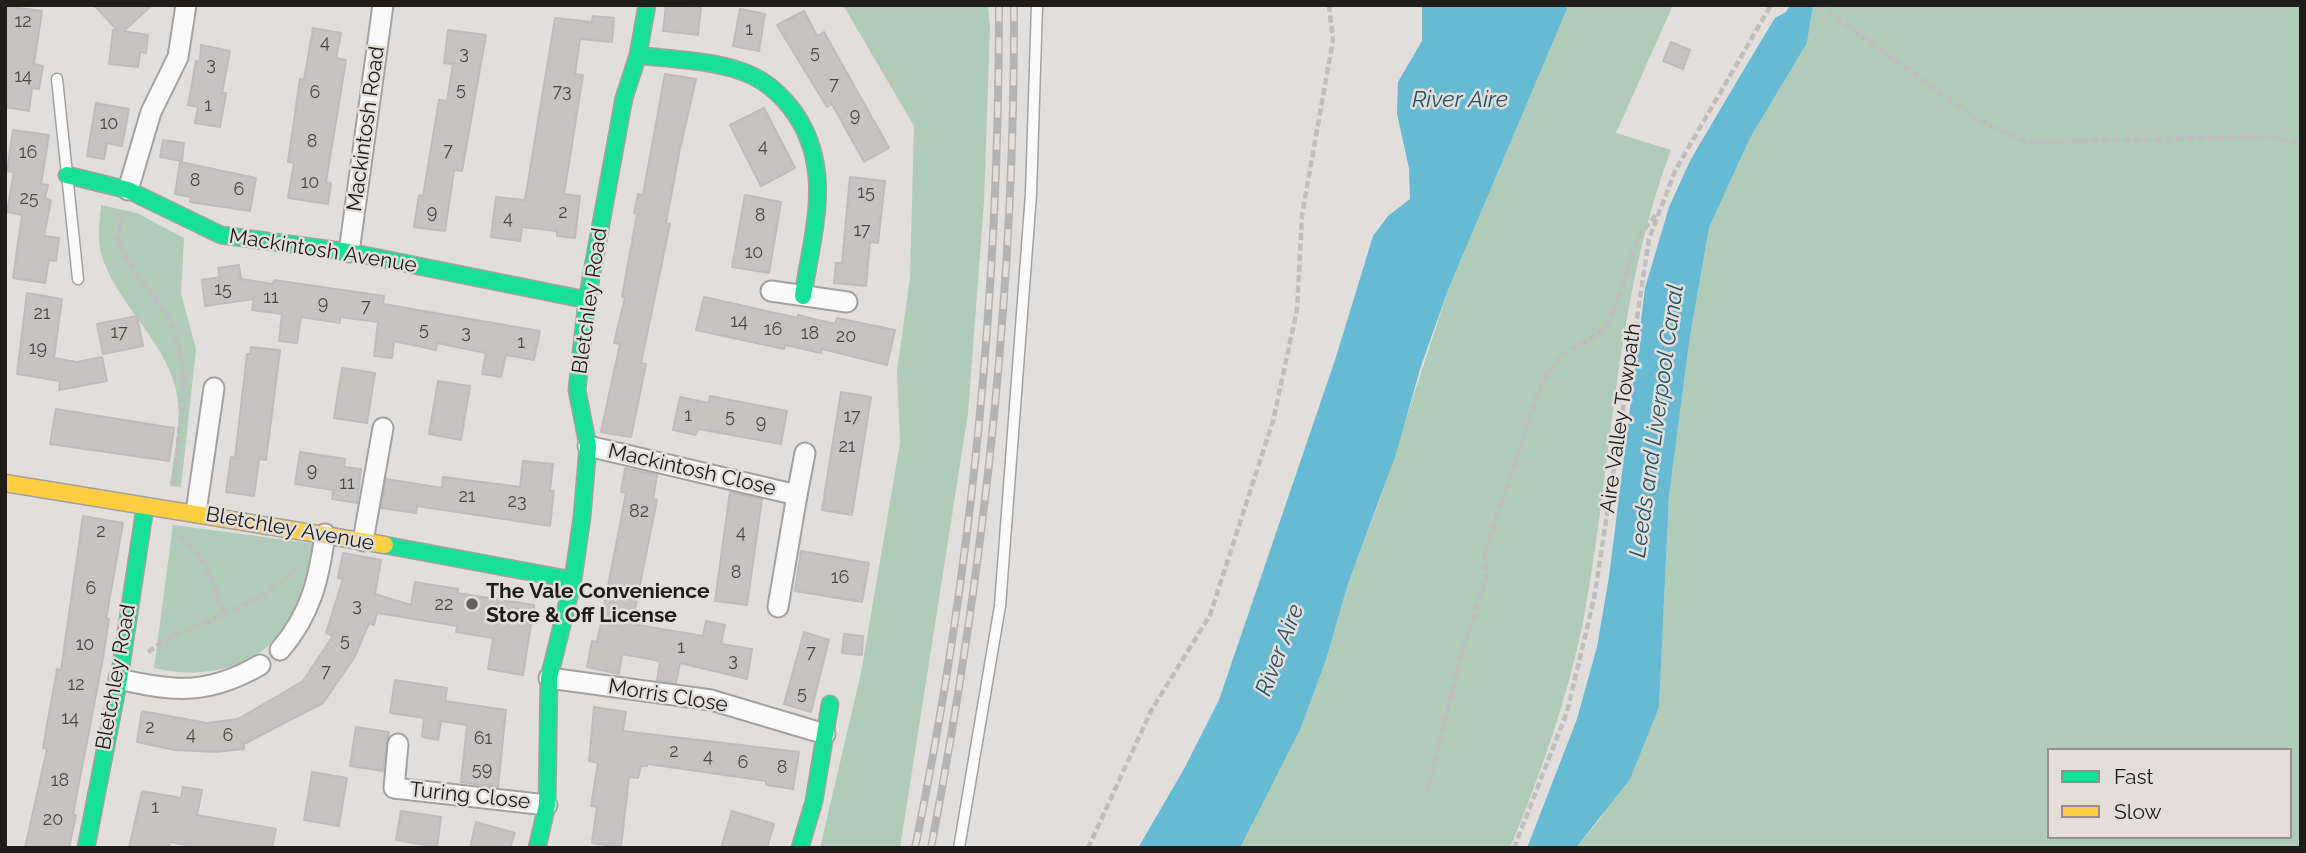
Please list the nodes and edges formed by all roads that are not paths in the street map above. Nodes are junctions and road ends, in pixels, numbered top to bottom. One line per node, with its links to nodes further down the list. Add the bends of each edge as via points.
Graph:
1 (186, 5): 8 (street, via 178,57 151,112)
2 (383, 5): 9 (street, Mackintosh Road)
3 (647, 5): 5 (street, Bletchley Road)
4 (1037, 5): 38 (lane, via 1031,194 1000,606)
5 (638, 55): 12 (street, via 751,75 786,102 815,157 819,183); 13 (street, Bletchley Road, via 624,98)
6 (57, 79): 7 (lane)
7 (67, 175): 8 (street, Mackintosh Avenue); 10 (lane)
8 (128, 190): 9 (street, Mackintosh Avenue, via 221,235)
9 (349, 252): 13 (street, Mackintosh Avenue)
10 (78, 279)
11 (771, 291): 12 (street)
12 (803, 296): 14 (street)
13 (587, 300): 17 (street, Bletchley Road, via 577,390)
14 (847, 302)
15 (214, 388): 22 (street)
16 (383, 428): 24 (street)
17 (588, 446): 20 (street, Mackintosh Close); 25 (street, Bletchley Road)
18 (805, 453): 20 (street, Mackintosh Close)
19 (5, 483): 21 (street, Bletchley Avenue)
20 (797, 495): 26 (street, Mackintosh Close)
21 (145, 507): 22 (street, Bletchley Avenue); 30 (street, Bletchley Road)
22 (196, 512): 23 (street, Bletchley Avenue)
23 (318, 532): 24 (street, Bletchley Avenue); 27 (street, via 313,599)
24 (363, 541): 25 (street, Bletchley Avenue)
25 (573, 580): 29 (street, Bletchley Road)
26 (778, 607)
27 (281, 650)
28 (260, 665): 30 (street, via 205,688 164,690)
29 (549, 678): 32 (street, Morris Close, via 711,700); 34 (street, Bletchley Road)
30 (119, 679): 35 (street, Bletchley Road)
31 (830, 704): 32 (street)
32 (825, 734): 37 (street, via 814,801)
33 (398, 744): 34 (street, Turing Close, via 394,788)
34 (547, 805): 36 (street, Bletchley Road)
35 (86, 848)
36 (537, 848)
37 (800, 848)
38 (959, 848)

